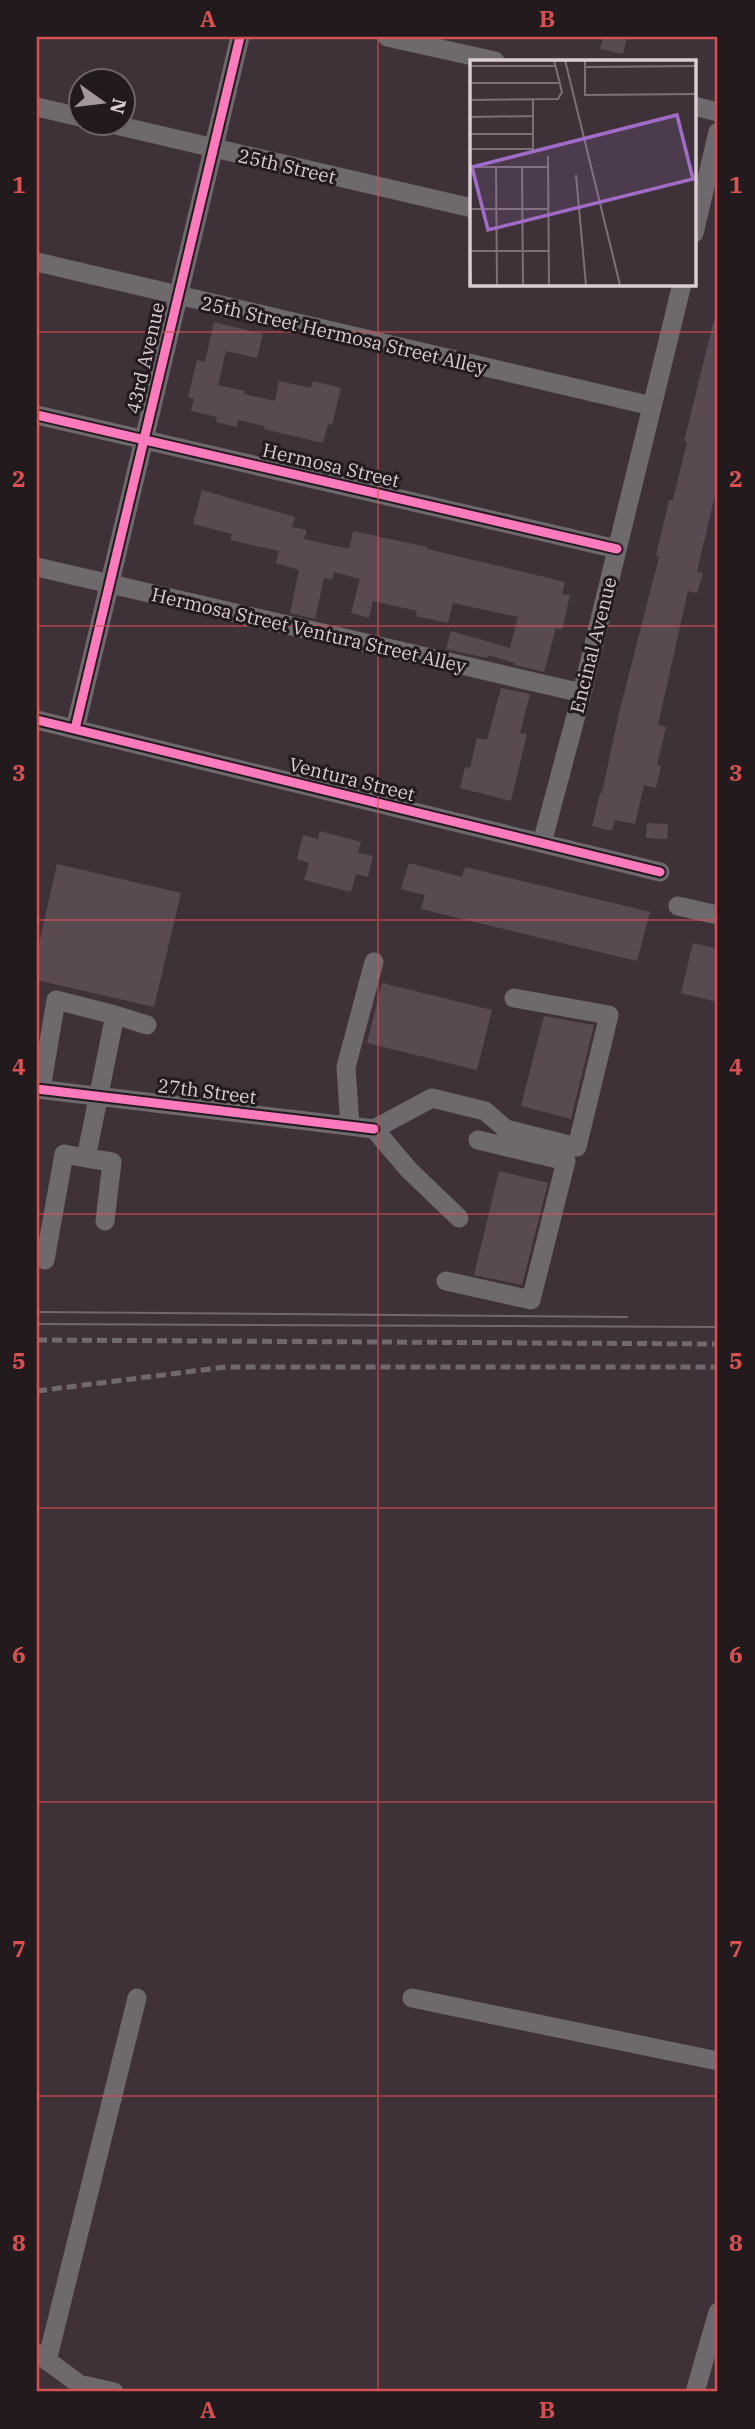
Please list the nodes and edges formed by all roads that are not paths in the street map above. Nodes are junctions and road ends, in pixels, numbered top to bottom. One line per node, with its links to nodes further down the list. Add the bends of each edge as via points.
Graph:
1 (240, 37): 10 (street, 43rd Avenue)
2 (387, 37): 3 (street)
3 (490, 60)
4 (37, 107): 7 (street)
5 (696, 107): 6 (street)
6 (718, 112)
7 (66, 114)
8 (136, 130): 10 (street, 25th Street)
9 (718, 132): 12 (street)
10 (213, 149): 11 (street, 25th Street); 15 (street, 43rd Avenue)
11 (470, 208)
12 (696, 225)
13 (37, 262): 15 (street, 25th Street Hermosa Street Alley)
14 (681, 285): 16 (street, Encinal Avenue)
15 (178, 296): 16 (street, 25th Street Hermosa Street Alley); 18 (street, 43rd Avenue)
16 (652, 406): 19 (street, Encinal Avenue)
17 (37, 415): 18 (street, Hermosa Street)
18 (144, 440): 19 (street, Hermosa Street); 21 (street, 43rd Avenue)
19 (617, 549): 22 (street, Encinal Avenue)
20 (37, 567): 21 (street, Hermosa Street Ventura Street Alley)
21 (109, 584): 22 (street, Hermosa Street Ventura Street Alley); 24 (street, 43rd Avenue)
22 (582, 693): 25 (street, Encinal Avenue)
23 (37, 720): 24 (street, Ventura Street)
24 (75, 729): 25 (street, Ventura Street)
25 (542, 843): 26 (street, Ventura Street)
26 (660, 872)
27 (678, 906): 28 (street)
28 (718, 915)
29 (373, 962): 35 (street, via 346,1067)
30 (514, 998): 36 (street, via 609,1015 577,1147 506,1129 485,1111 432,1098)
31 (115, 1015): 32 (street); 33 (street, via 56,1000); 34 (street)
32 (147, 1025)
33 (39, 1089): 34 (street, 27th Street)
34 (97, 1096): 35 (street, 27th Street); 38 (street)
35 (349, 1126): 36 (street, 27th Street)
36 (374, 1129): 39 (street)
37 (478, 1140): 42 (street, via 566,1161 531,1300)
38 (86, 1158): 40 (street, via 112,1162); 41 (street, via 64,1154)
39 (459, 1218)
40 (105, 1221)
41 (45, 1260)
42 (446, 1281)
43 (137, 1998): 47 (street)
44 (412, 1998): 45 (street)
45 (718, 2061)
46 (718, 2312): 49 (street)
47 (42, 2357): 48 (street, via 79,2384)
48 (114, 2392)
49 (695, 2392)

